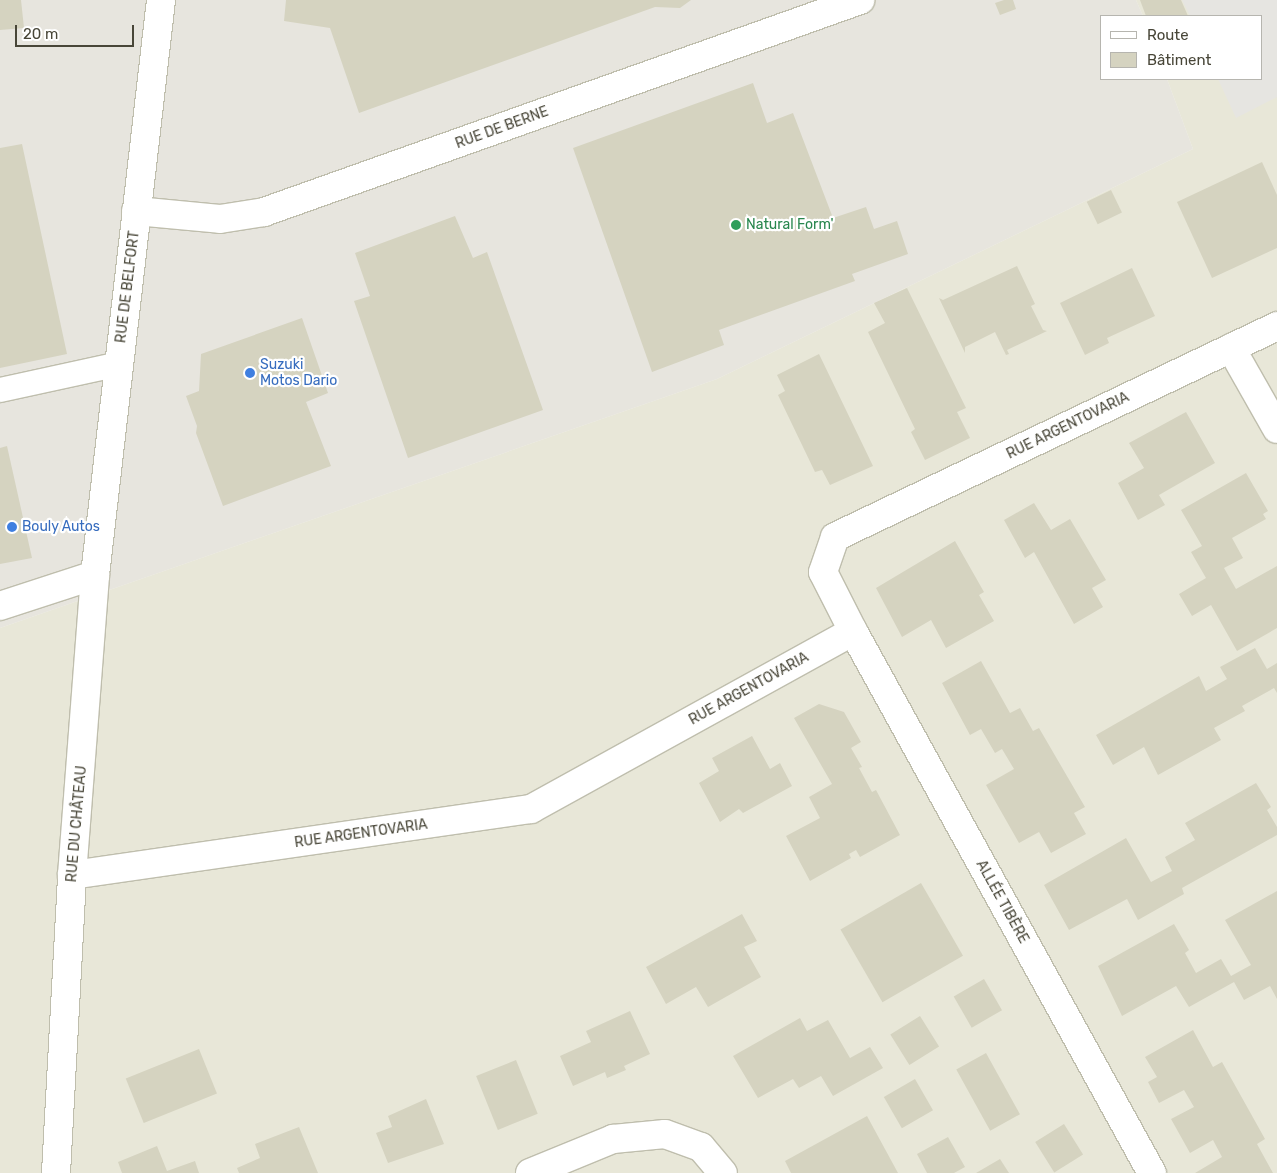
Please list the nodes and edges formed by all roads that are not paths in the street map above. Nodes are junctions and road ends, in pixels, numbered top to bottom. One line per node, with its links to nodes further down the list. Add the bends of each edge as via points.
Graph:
1 (161, 0): 3 (street, RUE DE BELFORT)
2 (860, 0): 3 (street, RUE DE BERNE, via 264,212 220,218)
3 (136, 211): 6 (street, RUE DE BELFORT)
4 (1277, 326): 5 (street, RUE ARGENTOVARIA)
5 (1231, 348): 8 (street); 11 (street, RUE ARGENTOVARIA, via 835,537 823,572)
6 (119, 364): 7 (lane); 9 (street, RUE DE BELFORT)
7 (0, 390)
8 (1277, 429)
9 (96, 575): 10 (street); 12 (street, RUE DU CHÂTEAU)
10 (0, 606)
11 (853, 631): 12 (street, RUE ARGENTOVARIA, via 531,809); 16 (street, ALLÉE TIBÈRE)
12 (72, 876): 13 (street, RUE DU CHÂTEAU)
13 (56, 1173)
14 (530, 1173): 15 (street, via 613,1139 665,1134 701,1147)
15 (723, 1173)
16 (1152, 1173)

